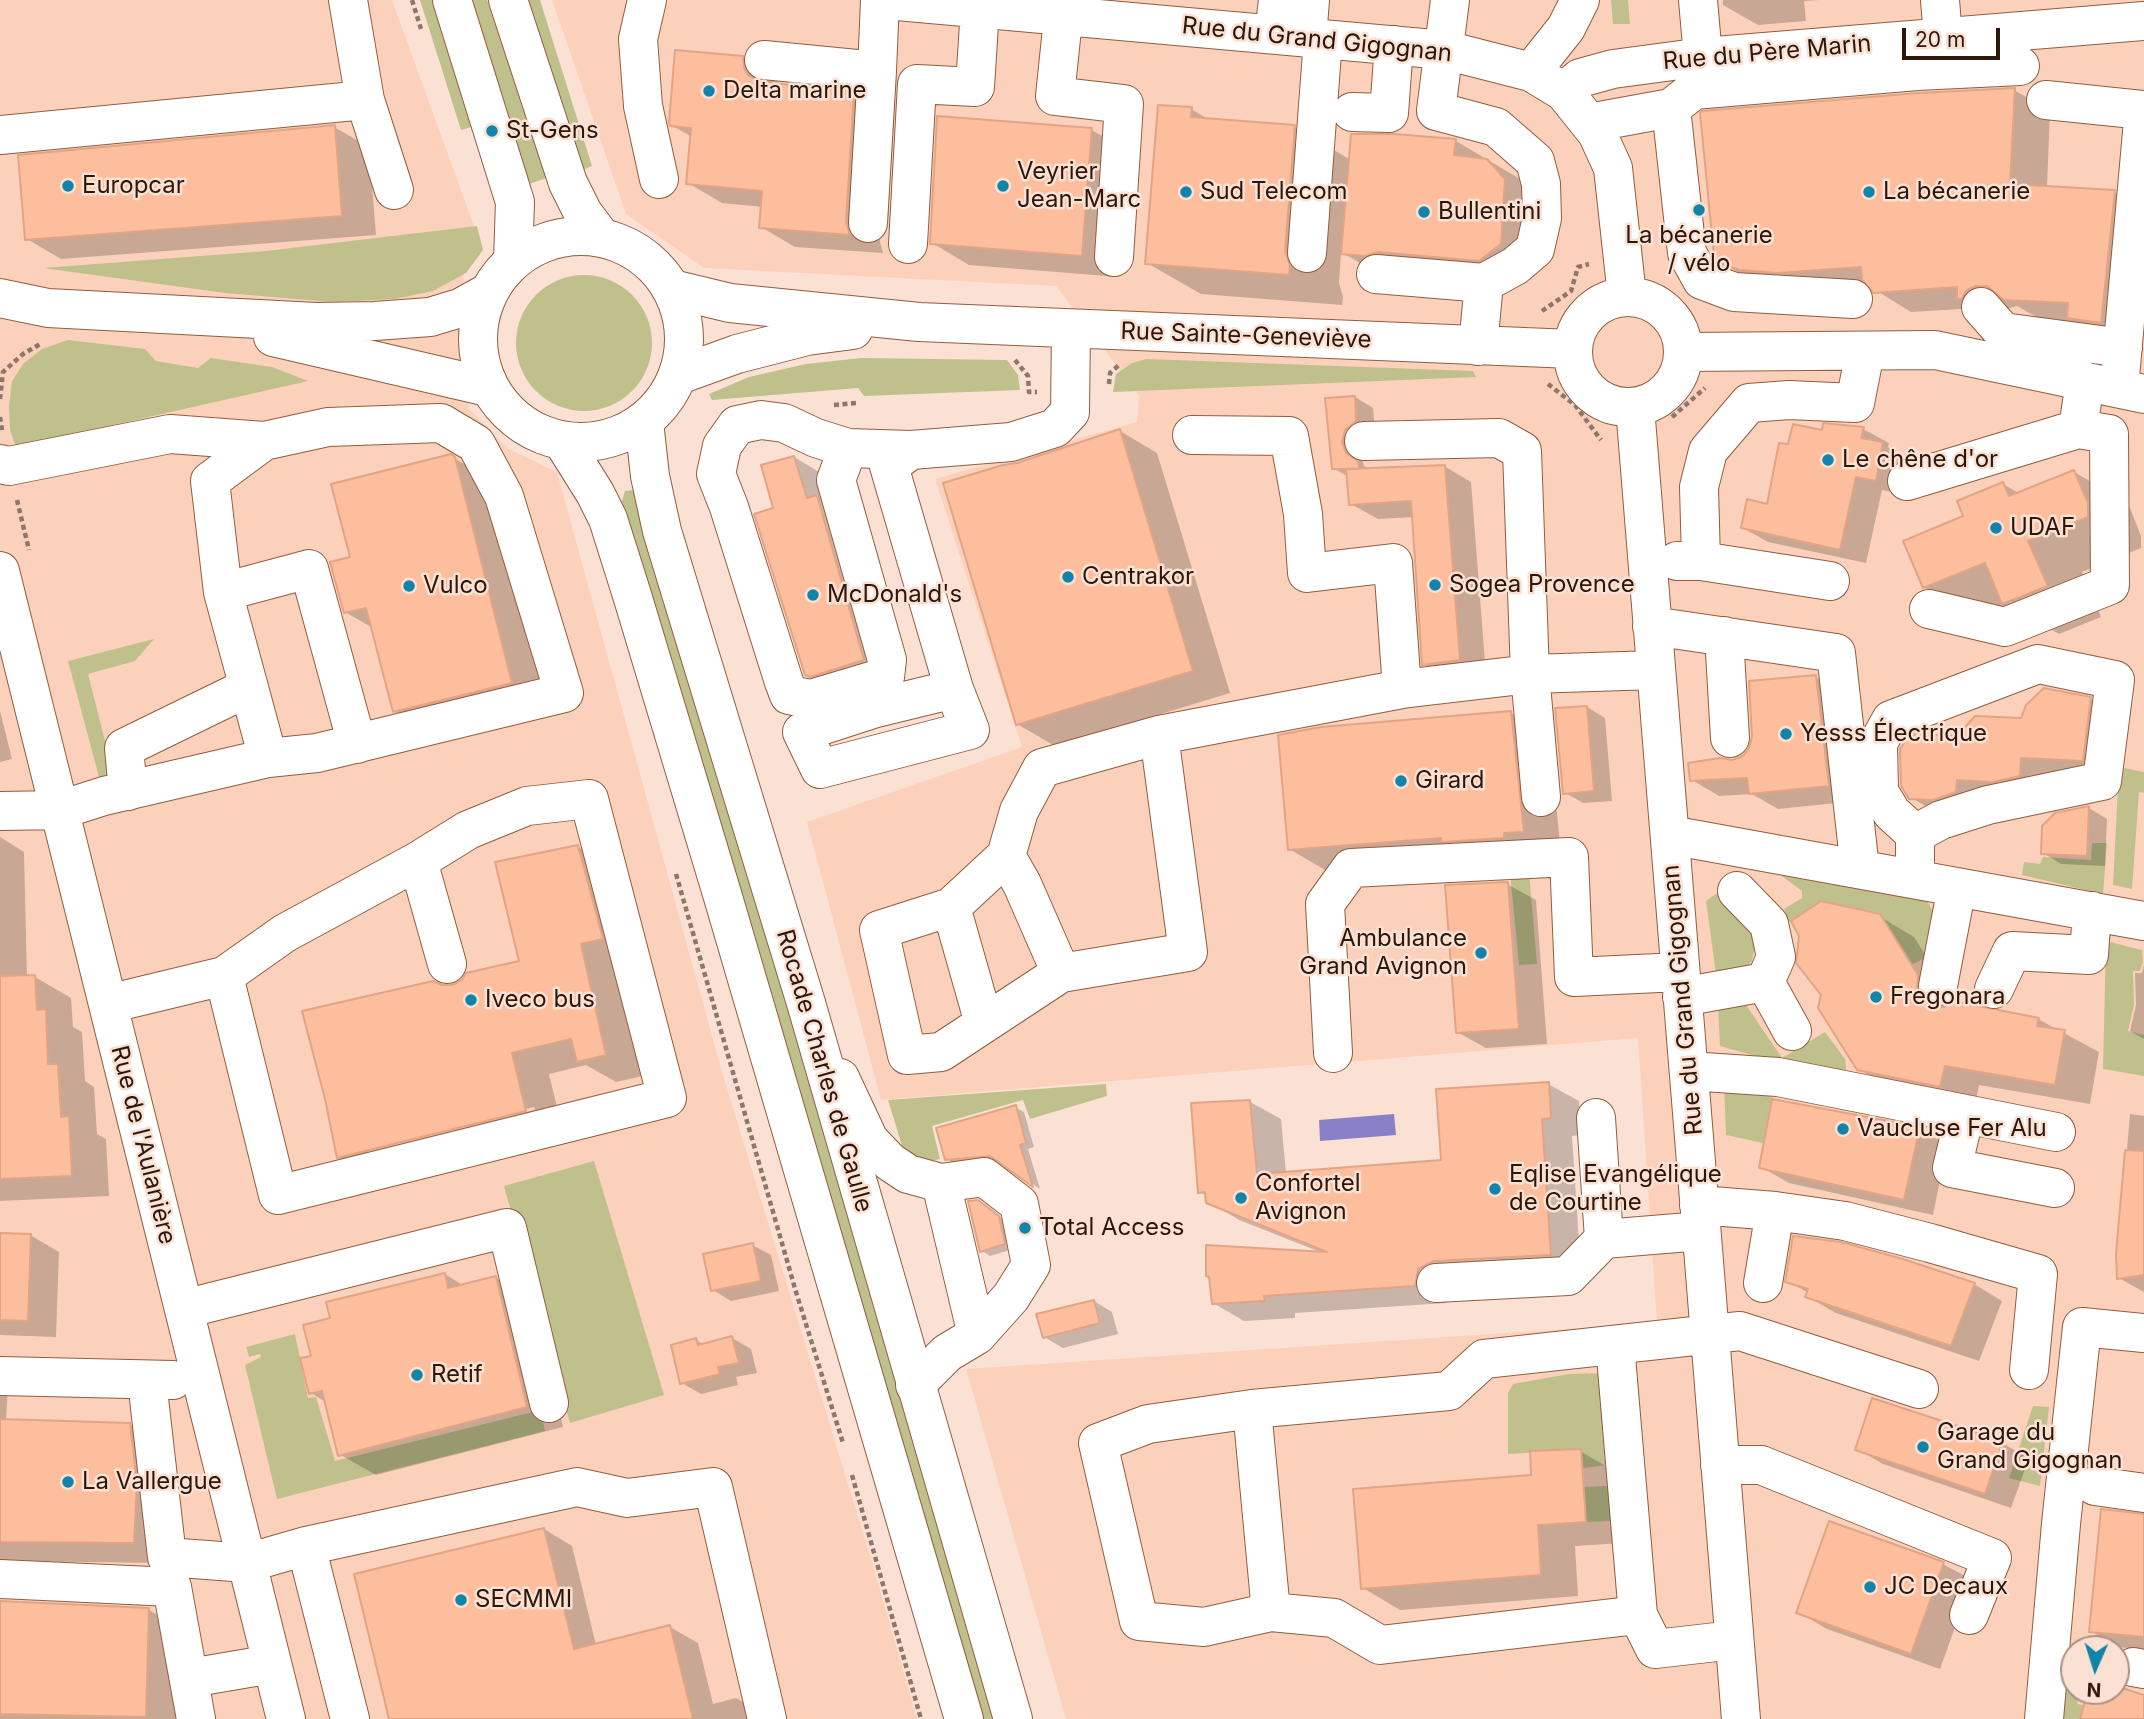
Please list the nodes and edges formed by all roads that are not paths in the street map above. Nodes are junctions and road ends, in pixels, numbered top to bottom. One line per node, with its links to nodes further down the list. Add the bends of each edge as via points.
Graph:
1 (348, 0): 26 (street)
2 (452, 0): 39 (street, via 515,202)
3 (508, 0): 35 (street, via 568,183)
4 (647, 0): 32 (street, via 638,39 643,106)
5 (880, 0): 23 (street)
6 (1310, 0): 16 (street)
7 (1450, 0): 19 (street)
8 (1580, 0): 24 (street, via 1566,28)
9 (1699, 0): 20 (street)
10 (1940, 0): 17 (street)
11 (909, 1): 13 (street, Rue du Grand Gigognan)
12 (1065, 8): 13 (street, Rue du Grand Gigognan); 14 (street, Rue du Grand Gigognan); 38 (street, via 1055,96 1125,104)
13 (979, 9): 36 (street, via 975,87 917,84)
14 (1217, 15): 16 (street, Rue du Grand Gigognan)
15 (2144, 21): 17 (street, Rue du Père Marin)
16 (1295, 28): 18 (street, Rue du Grand Gigognan); 37 (street)
17 (1943, 37): 20 (street, Rue du Père Marin)
18 (1394, 45): 19 (street, Rue du Grand Gigognan); 29 (street, via 1389,113)
19 (1445, 50): 24 (street, Rue du Grand Gigognan); 41 (street, via 1436,111 1496,127 1535,161 1541,184 1542,218 1535,249)
20 (1703, 57): 25 (street, Rue du Père Marin, via 1613,69 1580,78)
21 (764, 60): 23 (street)
22 (2020, 66): 28 (street, via 1694,90)
23 (877, 71): 34 (street)
24 (1531, 72): 25 (street, Rue du Grand Gigognan)
25 (1564, 92): 30 (street, Rue du Grand Gigognan)
26 (365, 100): 31 (street); 33 (street)
27 (2046, 100): 54 (street, via 2144,110)
28 (1671, 108): 30 (street); 46 (street, via 1687,253 1702,280 1734,292)
29 (1352, 112)
30 (1589, 123): 44 (street, Rue du Grand Gigognan, via 1613,169)
31 (0, 135)
32 (659, 179)
33 (394, 190)
34 (868, 223)
35 (601, 237): 39 (street, via 559,238); 42 (street, via 629,247 653,265)
36 (908, 244)
37 (1307, 253)
38 (1114, 257)
39 (513, 260): 43 (street)
40 (1376, 274): 41 (street)
41 (1484, 283): 53 (street)
42 (672, 289): 50 (street, via 730,303); 58 (street, via 682,316 685,346)
43 (487, 293): 49 (street, via 460,309 430,317 316,322); 59 (street, via 477,324 478,356)
44 (1626, 296): 55 (street, via 1589,312 1577,329); 56 (street, via 1648,300 1667,313 1679,331)
45 (0, 298): 48 (street)
46 (1853, 299)
47 (1982, 307): 54 (street, via 2003,332)
48 (48, 308): 49 (street); 51 (street)
49 (185, 317): 59 (street)
50 (919, 322): 52 (street, Rue Sainte-Geneviève); 58 (street, via 807,336)
51 (0, 327)
52 (1071, 329): 53 (street, Rue Sainte-Geneviève); 69 (street, via 1070,412 1055,428 1011,442)
53 (1478, 346): 55 (street, Rue Sainte-Geneviève)
54 (2123, 348): 60 (street)
55 (1572, 349): 61 (street, via 1576,373 1590,393 1611,405)
56 (1684, 352): 57 (street); 61 (street, via 1677,378 1660,397)
57 (1865, 352): 60 (street, via 1935,350); 73 (street, via 1855,403 1749,403 1709,451 1699,487)
58 (679, 375): 62 (street, via 665,401)
59 (488, 387): 67 (street, via 507,413 533,432)
60 (2116, 388): 63 (street)
61 (1635, 407): 72 (street, Rue du Grand Gigognan)
62 (644, 422): 67 (street, via 620,436 592,443); 110 (street, Rocade Charles de Gaulle, via 662,531)
63 (2078, 429): 71 (street); 77 (street, via 2109,435 2110,585 2005,627)
64 (1192, 435): 84 (street, via 1289,436 1303,514 1307,573 1392,563)
65 (264, 441): 70 (street, via 170,434 9,466); 76 (street, via 210,481); 87 (street, via 328,427 441,424 476,444 505,496 564,693)
66 (1364, 441): 81 (street, via 1499,438 1522,451)
67 (563, 442): 155 (street, Rocade Charles de Gaulle, via 608,519 632,595)
68 (848, 447): 68 (street, via 784,423 761,420 737,425 722,446 716,474 789,695 811,699 885,677 887,660 836,480); 69 (street)
69 (911, 450): 83 (street, via 889,466)
70 (0, 464)
71 (1907, 481)
72 (1647, 561): 73 (street); 78 (street, Rue du Grand Gigognan)
73 (1701, 561): 75 (street)
74 (1, 577): 91 (street, Rue de l'Aulanière)
75 (1830, 581)
76 (223, 592): 82 (street); 87 (street, via 309,569)
77 (1929, 609)
78 (1652, 626): 79 (street); 80 (street, Rue du Grand Gigognan)
79 (1724, 636): 86 (street); 97 (street, via 1836,653)
80 (1656, 670): 81 (street); 94 (street, Rue du Grand Gigognan)
81 (1530, 674): 84 (street); 90 (street)
82 (248, 687): 88 (street); 89 (street, via 124,748)
83 (954, 689)
84 (1402, 689): 85 (street)
85 (1159, 735): 95 (street, via 1042,768 1019,811); 104 (street, via 1188,952)
86 (1730, 738)
87 (357, 744): 88 (street)
88 (268, 758): 89 (street)
89 (128, 791): 91 (street)
90 (1541, 797)
91 (60, 810): 92 (street); 111 (street, Rue de l'Aulanière)
92 (0, 811)
93 (1915, 834): 93 (street, via 1988,805 2102,781 2115,680 2038,664 1891,720 1878,743 1879,792 1892,813); 98 (street)
94 (1670, 835): 97 (street); 107 (street, Rue du Grand Gigognan)
95 (1006, 856): 101 (street); 104 (street)
96 (418, 860): 103 (street); 105 (street, via 285,933); 105 (street, via 468,830 527,806 589,799 667,1098 278,1195)
97 (1860, 870): 98 (street)
98 (1915, 879): 99 (street)
99 (1956, 887): 102 (street); 108 (street)
100 (1737, 891): 106 (street, via 1769,924 1776,957)
101 (951, 907): 112 (street); 112 (street, via 879,930 907,1055 941,1052)
102 (2115, 916): 109 (street, via 2089,955 2012,951)
103 (447, 964)
104 (1061, 973): 112 (street)
105 (224, 975): 111 (street)
106 (1765, 982): 107 (street); 113 (street)
107 (1681, 984): 114 (street, via 1574,977 1569,858 1352,868 1325,904); 115 (street, Rue du Grand Gigognan)
108 (1938, 986)
109 (1994, 989)
110 (806, 1003): 119 (street, via 869,1140 908,1174); 135 (street, Rocade Charles de Gaulle)
111 (108, 1004): 126 (street, Rue de l'Aulanière)
112 (984, 1023)
113 (1792, 1031)
114 (1333, 1053)
115 (1689, 1071): 116 (street, via 1778,1077); 122 (street, Rue du Grand Gigognan)
116 (1965, 1114): 118 (street); 120 (street, via 1952,1168)
117 (1596, 1118): 123 (street)
118 (2056, 1132)
119 (941, 1183): 128 (street); 128 (street, via 984,1177 1020,1204 1031,1265 1011,1297)
120 (2055, 1188)
121 (1775, 1211): 122 (street); 125 (street); 131 (street, via 1845,1221 2038,1274)
122 (1700, 1218): 123 (street); 129 (street, Rue du Grand Gigognan)
123 (1604, 1239): 124 (street, via 1568,1276)
124 (1436, 1283)
125 (1763, 1283)
126 (184, 1309): 133 (street, Rue de l'Aulanière); 137 (street, via 507,1228)
127 (2144, 1333): 158 (street, via 2082,1327)
128 (977, 1335): 135 (street, via 947,1353)
129 (1709, 1336): 130 (street); 136 (street, via 1740,1331); 139 (street, Rue du Grand Gigognan)
130 (1615, 1345): 138 (street, via 1483,1359 1449,1391); 146 (street)
131 (2029, 1370)
132 (0, 1376): 134 (street)
133 (201, 1380): 134 (street); 143 (street, Rue de l'Aulanière)
134 (147, 1381): 143 (street, via 167,1557)
135 (915, 1385): 156 (street, Rocade Charles de Gaulle)
136 (1919, 1389)
137 (549, 1403)
138 (1252, 1409): 145 (street); 145 (street, via 1148,1424 1098,1443 1139,1621 1204,1627)
139 (1720, 1465): 147 (street, via 1761,1465 1992,1558); 148 (street, Rue du Grand Gigognan)
140 (2095, 1486): 141 (street)
141 (2144, 1493)
142 (306, 1546): 143 (street); 153 (street); 154 (street, via 577,1487 627,1498 713,1487)
143 (247, 1563): 149 (street, Rue de l'Aulanière)
144 (0, 1579): 150 (street, via 172,1587)
145 (1270, 1612): 146 (street, via 1334,1618 1380,1644)
146 (1638, 1615): 148 (street, via 1655,1649)
147 (1969, 1615)
148 (1734, 1640): 157 (street, Rue du Grand Gigognan)
149 (272, 1664): 150 (street); 152 (street, Rue de l'Aulanière)
150 (190, 1678): 151 (street)
151 (196, 1719)
152 (286, 1719)
153 (350, 1719)
154 (767, 1719)
155 (964, 1719)
156 (1013, 1719)
157 (1741, 1719)
158 (2044, 1719)

